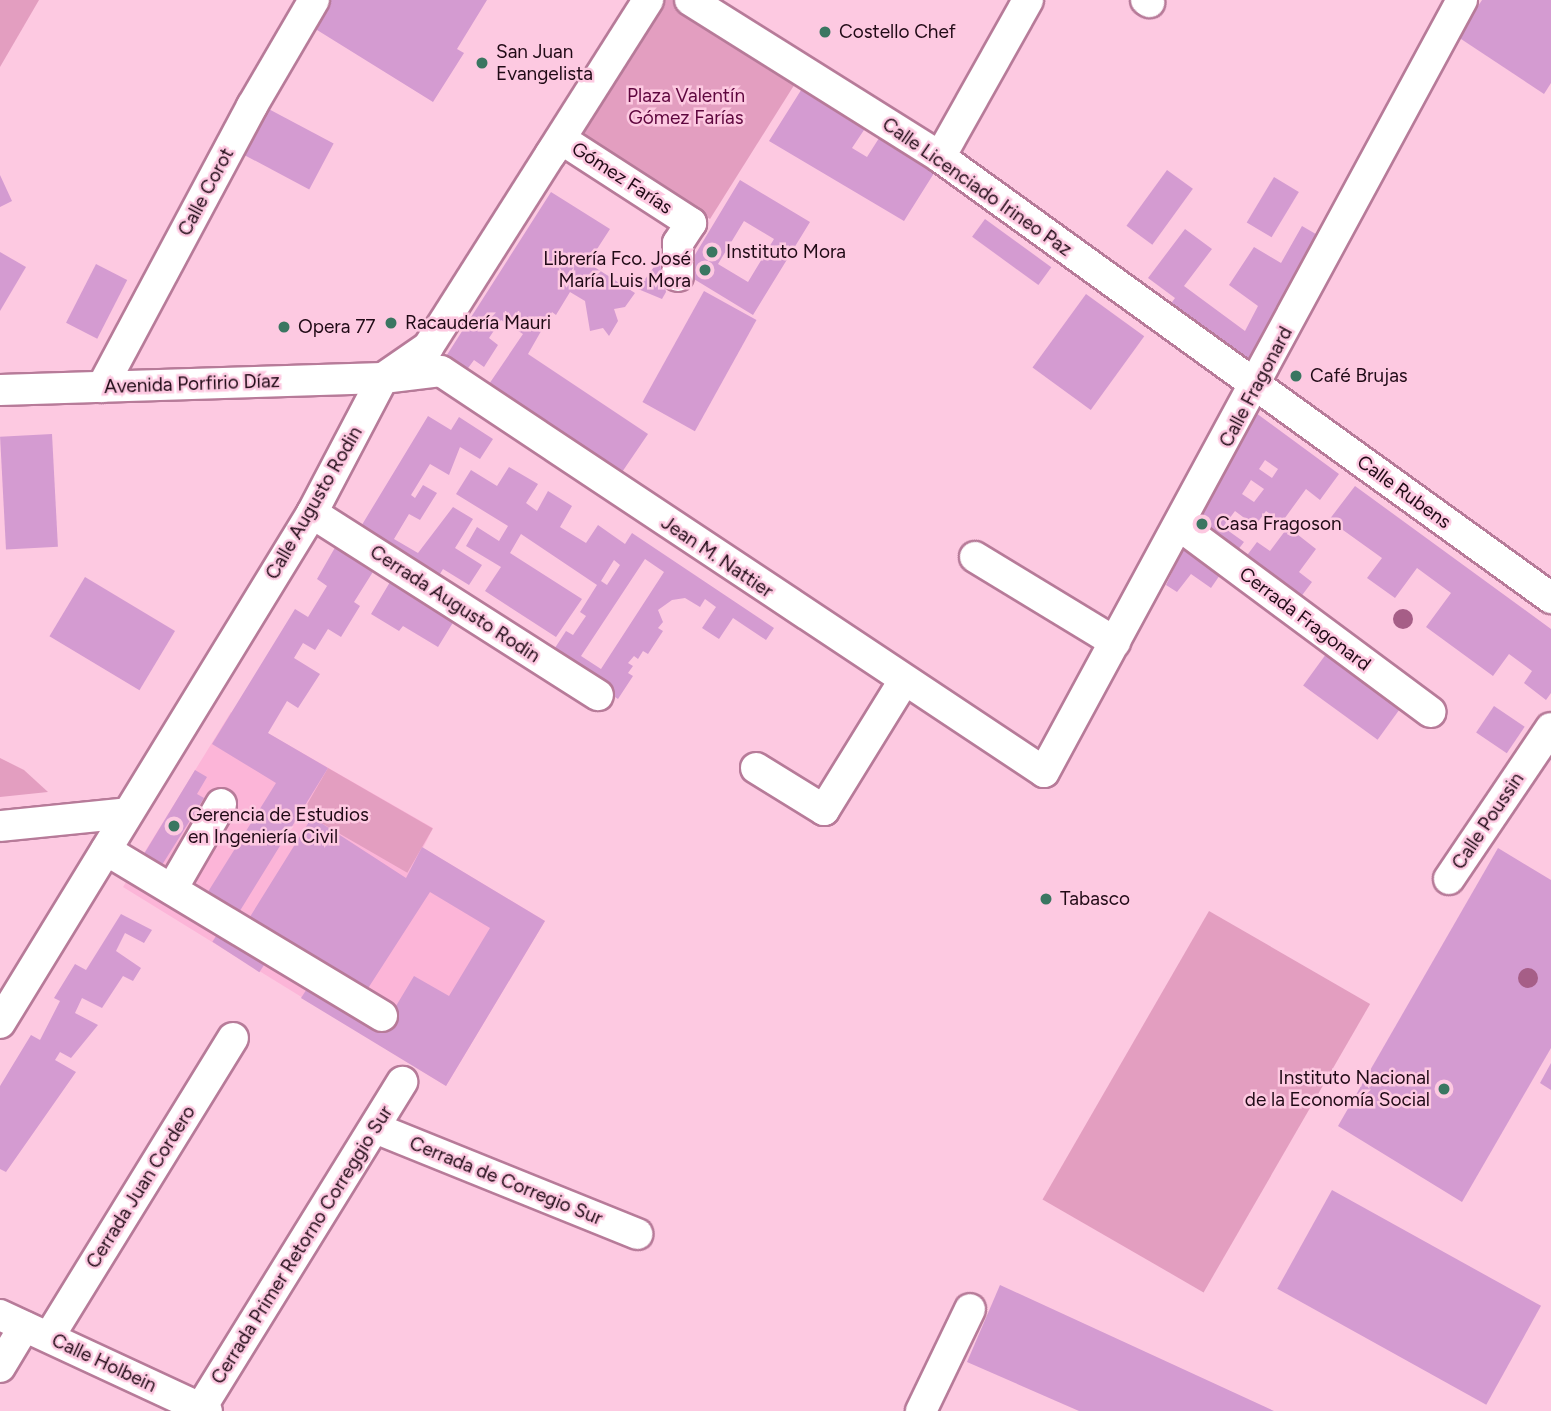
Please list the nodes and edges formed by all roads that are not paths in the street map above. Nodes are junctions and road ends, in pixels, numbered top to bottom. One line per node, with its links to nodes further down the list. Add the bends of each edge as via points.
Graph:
1 (314, 0): 11 (street, Calle Corot)
2 (648, 0): 7 (street, Calle Augusto Rodin)
3 (690, 0): 6 (street, Calle Licenciado Irineo Paz)
4 (1028, 0): 6 (street)
5 (1462, 0): 10 (street, Calle Fragonard)
6 (940, 157): 10 (street, Calle Licenciado Irineo Paz)
7 (548, 158): 8 (street, Gómez Farías, via 561,139 691,223 678,243); 9 (street, Calle Augusto Rodin, via 428,347)
8 (678, 276)
9 (383, 378): 11 (street, Avenida Porfirio Díaz); 13 (street, Calle Augusto Rodin); 18 (street, Jean M. Nattier, via 441,371)
10 (1257, 386): 14 (street, Calle Fragonard); 16 (street, Calle Rubens)
11 (102, 387): 12 (street, Avenida Porfirio Díaz)
12 (0, 390)
13 (312, 513): 19 (street, Cerrada Augusto Rodin); 25 (street, Calle Augusto Rodin)
14 (1180, 526): 17 (street, Calle Fragonard); 20 (street, Cerrada Fragonard)
15 (975, 557): 17 (street)
16 (1551, 598)
17 (1115, 642): 23 (street, Calle Fragonard)
18 (903, 682): 22 (street, via 824,810); 23 (street, Jean M. Nattier)
19 (598, 695)
20 (1430, 712)
21 (1551, 728): 28 (street, Calle Poussin)
22 (756, 768)
23 (1044, 772)
24 (221, 804): 29 (street)
25 (127, 813): 26 (street); 27 (street, Calle Augusto Rodin)
26 (0, 826)
27 (106, 850): 29 (street); 31 (street, Calle Augusto Rodin)
28 (1449, 879)
29 (173, 889): 30 (street)
30 (382, 1016)
31 (0, 1023)
32 (233, 1038): 37 (street, Cerrada Juan Cordero)
33 (402, 1082): 34 (street, Cerrada Primer Retorno Correggio Sur)
34 (375, 1128): 35 (street, Cerrada de Corregio Sur); 39 (street, Cerrada Primer Retorno Correggio Sur)
35 (637, 1234)
36 (970, 1309): 40 (street)
37 (24, 1326): 38 (street, Cerrada Juan Cordero); 39 (street, Calle Holbein)
38 (0, 1367)
39 (202, 1410)
40 (921, 1411)

